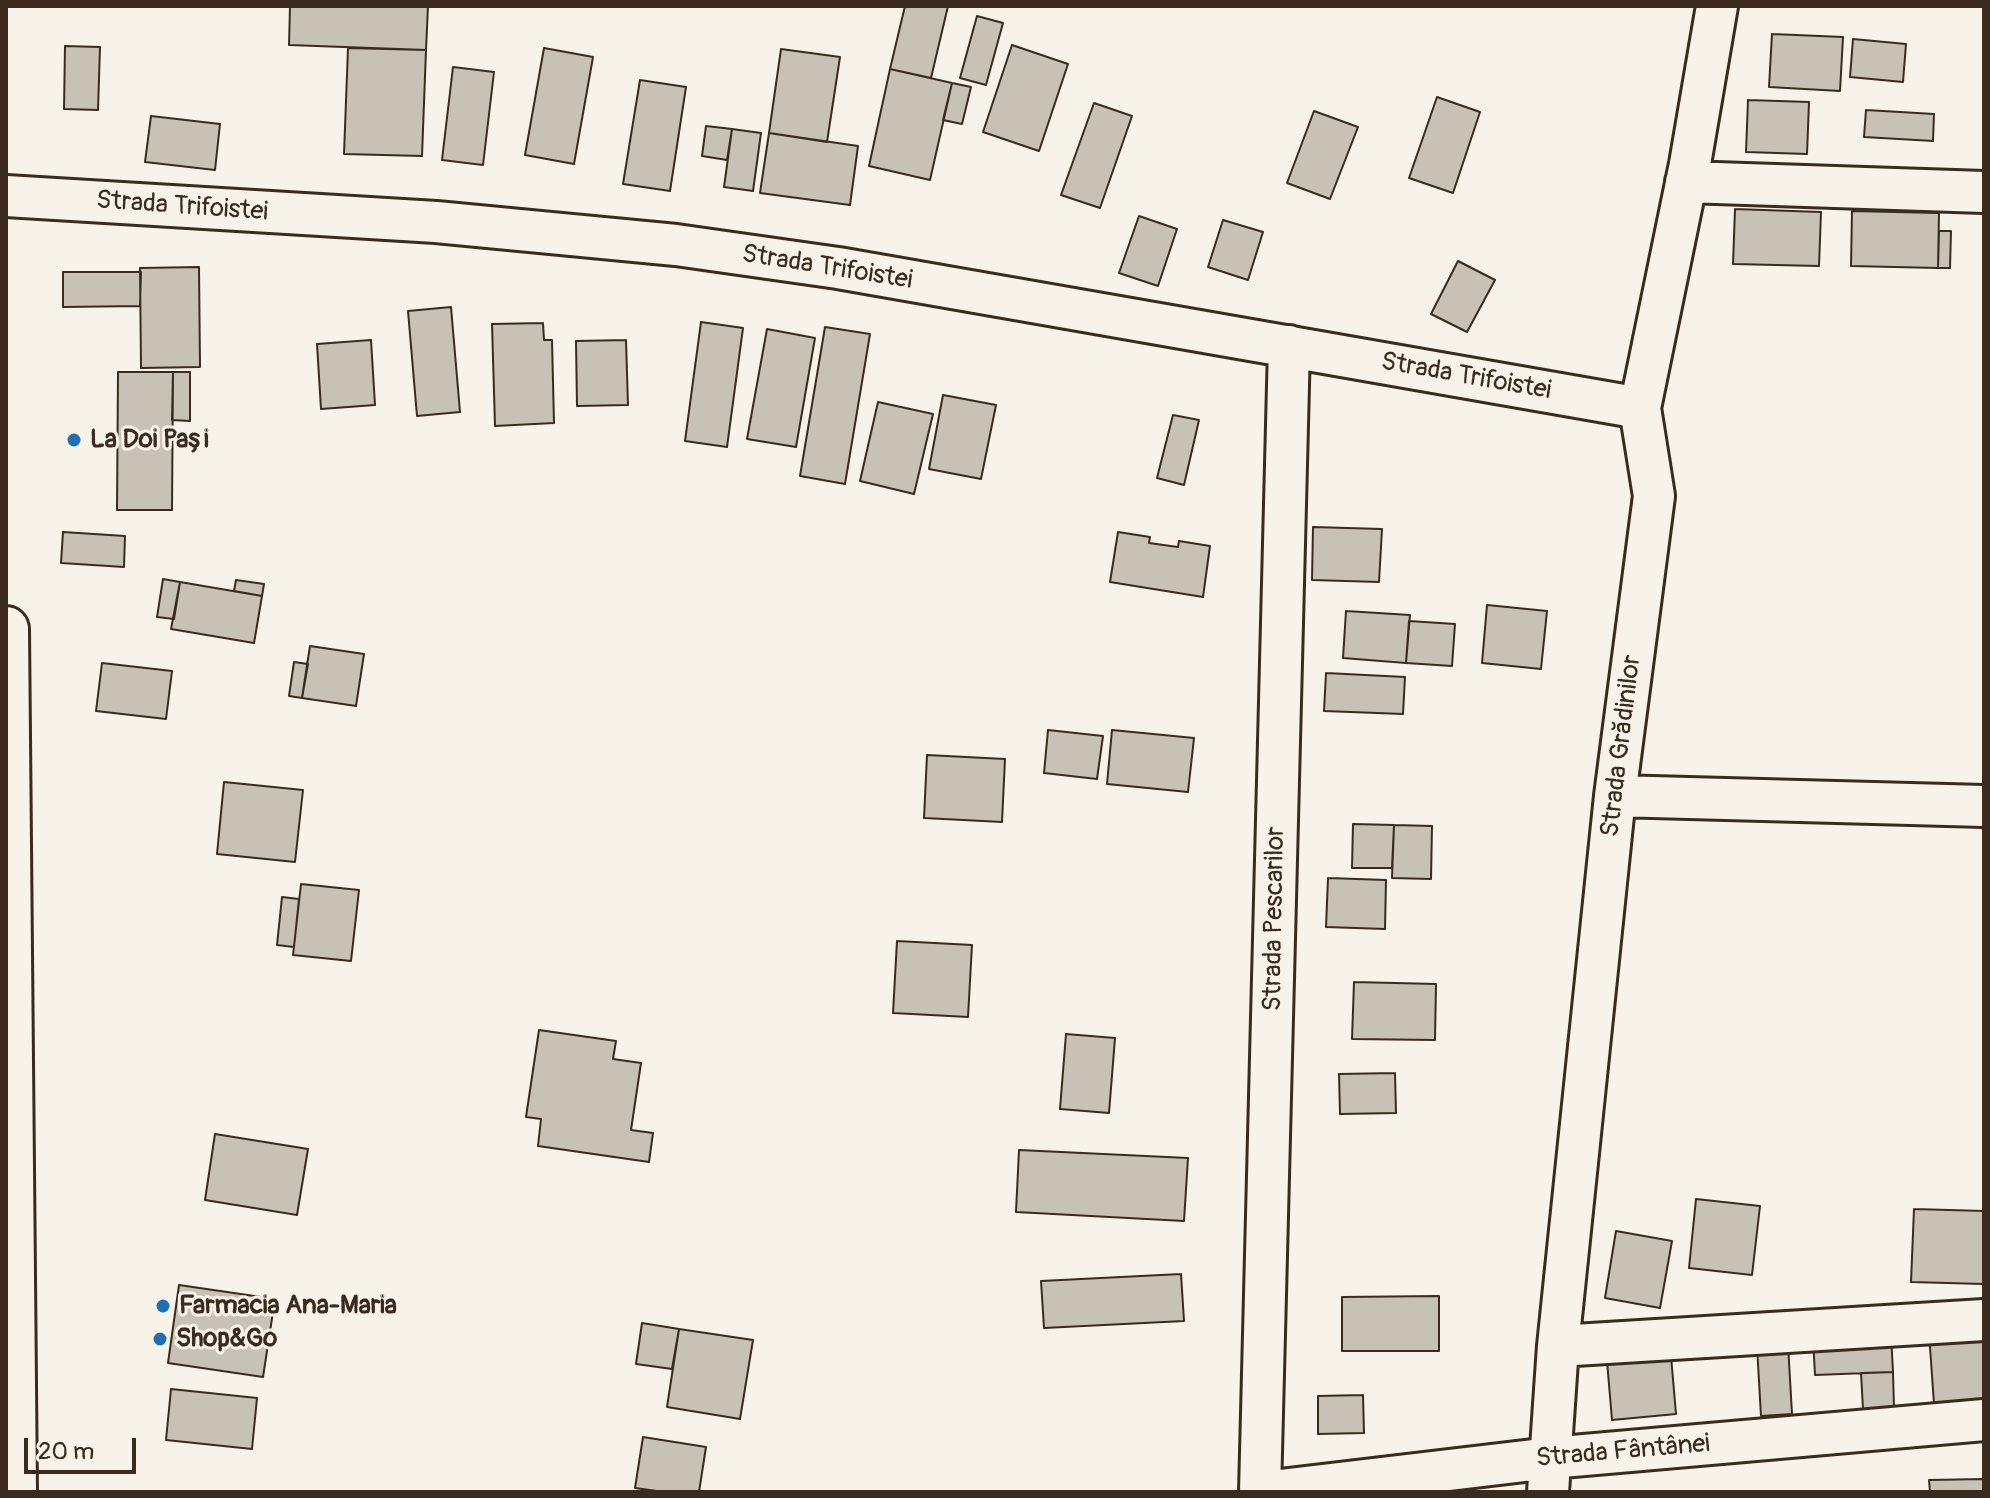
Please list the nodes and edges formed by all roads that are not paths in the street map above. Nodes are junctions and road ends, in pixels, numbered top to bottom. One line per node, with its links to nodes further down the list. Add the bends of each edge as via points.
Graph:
1 (1717, 6): 2 (street, Strada Grădinilor)
2 (1686, 182): 3 (street); 6 (street, Strada Grădinilor)
3 (1984, 192)
4 (6, 196): 5 (street, Strada Trifoistei, via 436,222 676,245)
5 (1289, 346): 6 (street, Strada Trifoistei); 15 (street, Strada Pescarilor)
6 (1640, 408): 8 (street, Strada Grădinilor, via 1654,496)
7 (6, 629): 14 (main road)
8 (1615, 796): 9 (street); 11 (street, Strada Grădinilor)
9 (1984, 806)
10 (1984, 1320): 11 (street)
11 (1558, 1346): 13 (street, Strada Grădinilor)
12 (1984, 1420): 13 (street, Strada Fântânei)
13 (1549, 1475): 15 (street, Strada Fântânei)
14 (14, 1492)
15 (1262, 1492)

